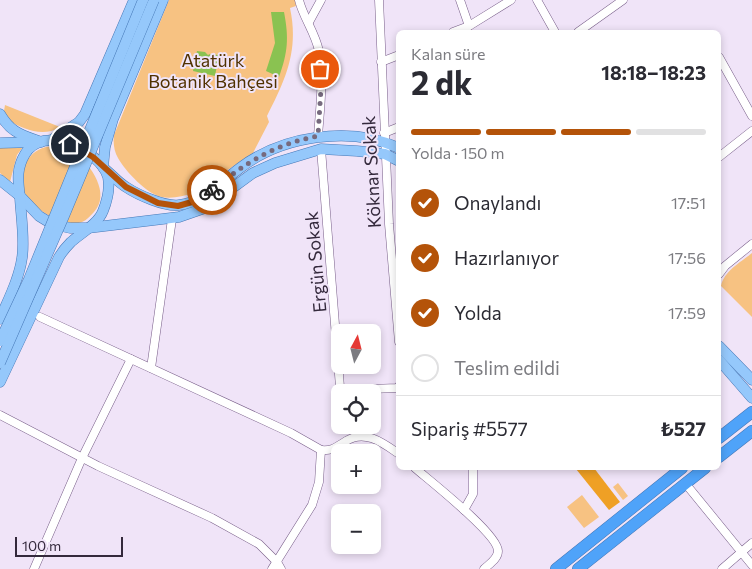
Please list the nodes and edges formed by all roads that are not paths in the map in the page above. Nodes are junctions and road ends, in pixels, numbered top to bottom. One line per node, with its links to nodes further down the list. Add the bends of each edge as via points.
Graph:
1 (134, 0): 26 (main road, via 85,114 79,122)
2 (143, 0): 44 (main road, bridge, via 29,279)
3 (154, 0): 48 (main road, bridge)
4 (163, 0): 34 (main road, via 113,119)
5 (298, 0): 12 (street)
6 (321, 0): 12 (street)
7 (379, 0): 19 (street, Köknar Sokak)
8 (460, 0): 13 (street)
9 (511, 0): 13 (street)
10 (537, 0): 15 (street)
11 (623, 0): 16 (street)
12 (309, 22): 24 (street, via 319,50)
13 (469, 26): 14 (street)
14 (458, 30)
15 (554, 30)
16 (581, 30)
17 (396, 56): 19 (street)
18 (721, 61): 21 (street)
19 (381, 62): 25 (street, Köknar Sokak)
20 (0, 114): 27 (main road, via 14,132)
21 (752, 116)
22 (396, 128): 25 (street)
23 (752, 132): 32 (street)
24 (318, 136): 25 (main road); 34 (main road, via 261,155 199,200 178,206 158,203 126,187)
25 (384, 137): 29 (main road); 31 (street, Köknar Sokak)
26 (53, 139): 27 (main road); 34 (main road, via 84,150)
27 (41, 142): 28 (main road); 36 (main road, via 26,152 18,167)
28 (0, 143)
29 (396, 146)
30 (321, 149): 31 (main road); 37 (main road, via 274,163 254,173 205,208); 52 (street, Ergün Sokak, via 340,387 344,390)
31 (385, 154): 33 (main road); 41 (street, Köknar Sokak)
32 (721, 155)
33 (396, 160)
34 (103, 168): 38 (main road, via 108,178 105,204 102,213)
35 (0, 180): 36 (main road)
36 (20, 196): 38 (main road, via 39,216 52,224); 43 (main road, via 23,258)
37 (172, 219): 38 (main road); 49 (street)
38 (88, 228): 51 (main road, via 59,257)
39 (752, 244): 40 (street)
40 (722, 264)
41 (396, 310)
42 (40, 317): 46 (street)
43 (0, 319)
44 (0, 341)
45 (721, 348): 50 (main road)
46 (131, 359): 49 (street); 61 (street)
47 (721, 362): 53 (main road)
48 (0, 363)
49 (151, 368): 58 (street)
50 (752, 380)
51 (0, 382)
52 (396, 388)
53 (752, 398)
54 (752, 412): 57 (highway)
55 (0, 415): 61 (street)
56 (752, 431): 60 (highway)
57 (721, 436)
58 (321, 450): 59 (street, via 334,449 359,436 377,440); 71 (street, via 319,482 312,506)
59 (396, 452)
60 (721, 455)
61 (82, 458): 71 (street, via 212,518 259,544); 72 (street)
62 (417, 470): 67 (street)
63 (473, 470): 67 (street, via 473,494)
64 (680, 470): 75 (highway)
65 (702, 470): 66 (highway)
66 (685, 483): 69 (street); 76 (highway)
67 (464, 510): 74 (street, via 494,541 498,550 495,559)
68 (752, 543): 69 (street)
69 (740, 552): 70 (street); 77 (street)
70 (752, 565)
71 (279, 566): 73 (street)
72 (34, 569)
73 (272, 569)
74 (484, 569)
75 (556, 569)
76 (578, 569)
77 (722, 569)

